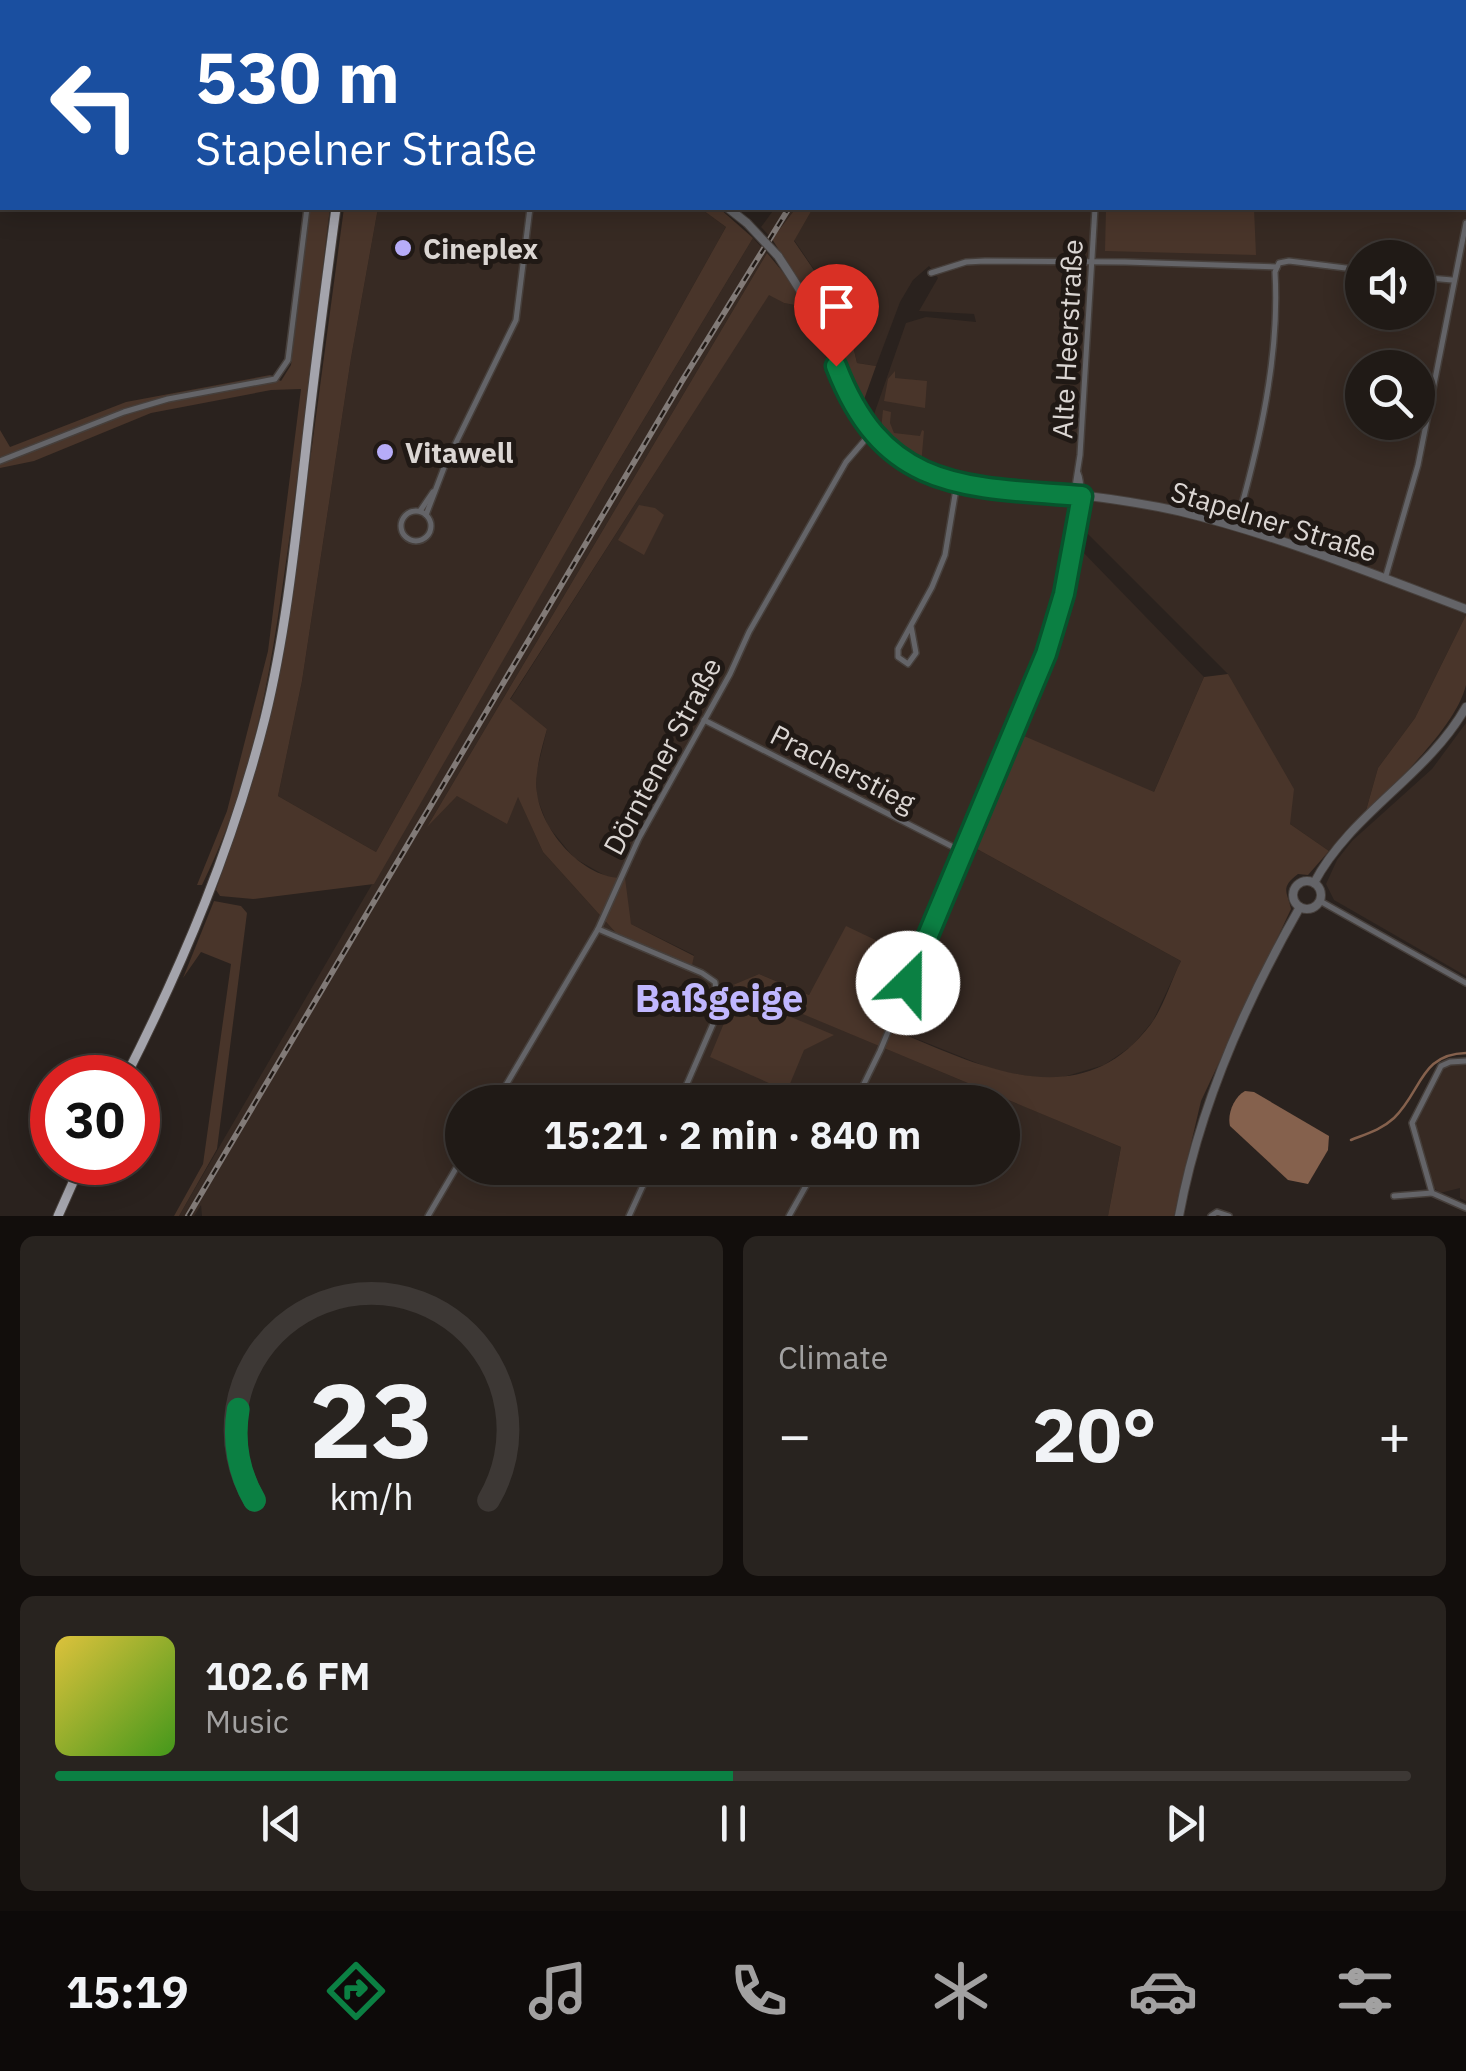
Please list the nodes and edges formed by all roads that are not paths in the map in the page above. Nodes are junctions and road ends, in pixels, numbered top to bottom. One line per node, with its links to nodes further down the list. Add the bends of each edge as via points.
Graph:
1 (307, 210): 14 (street, via 288,360 275,379 124,412)
2 (336, 210): 30 (main road, via 265,715 214,884)
3 (530, 210): 17 (street, via 516,320)
4 (731, 210): 13 (street, Stapelner Straße, bridge, via 778,256 817,320)
5 (1095, 210): 7 (street, Alte Heerstraße)
6 (1466, 223): 12 (street)
7 (1091, 264): 8 (street); 10 (street, via 966,262); 16 (street, Alte Heerstraße)
8 (1278, 265): 9 (street); 18 (street, via 1260,434)
9 (1345, 268)
10 (931, 273)
11 (1435, 278): 12 (street)
12 (1452, 280): 19 (street, via 1418,466)
13 (870, 433): 15 (street, Stapelner Straße, via 910,465); 23 (street, Dörntener Straße, via 832,486)
14 (0, 461)
15 (957, 483): 16 (street, Stapelner Straße); 21 (street, via 944,556)
16 (1078, 495): 18 (street, Stapelner Straße); 24 (street, Alte Heerstraße, via 1064,594 1046,654)
17 (423, 513): 17 (street, via 403,519 408,538 428,536 431,524)
18 (1236, 526): 19 (street, Stapelner Straße)
19 (1385, 578): 20 (street, Stapelner Straße)
20 (1466, 609)
21 (911, 626): 21 (street, via 898,649 908,664 916,653)
22 (1466, 707): 25 (street, via 1418,771 1352,830)
23 (704, 720): 24 (street, Pracherstieg); 28 (street, Dörntener Straße)
24 (962, 852): 34 (street, Alte Heerstraße)
25 (1314, 883): 26 (street); 27 (street, via 1294,890)
26 (1320, 901): 27 (street); 29 (street)
27 (1300, 907): 46 (street, via 1209,1097)
28 (598, 929): 32 (street, Dörntener Straße); 33 (street, via 715,982 718,1010)
29 (1466, 982)
30 (136, 1055)
31 (1466, 1061): 39 (street, via 1441,1066 1412,1122)
32 (506, 1085)
33 (685, 1085)
34 (864, 1085)
35 (72, 1185): 42 (main road)
36 (446, 1185): 43 (street)
37 (643, 1185): 44 (street)
38 (806, 1185): 45 (street)
39 (1432, 1193): 40 (street); 41 (street)
40 (1394, 1196)
41 (1466, 1208)
42 (58, 1216)
43 (428, 1216)
44 (630, 1216)
45 (789, 1216)
46 (1179, 1216)
47 (1211, 1216): 48 (street)
48 (1229, 1216)

